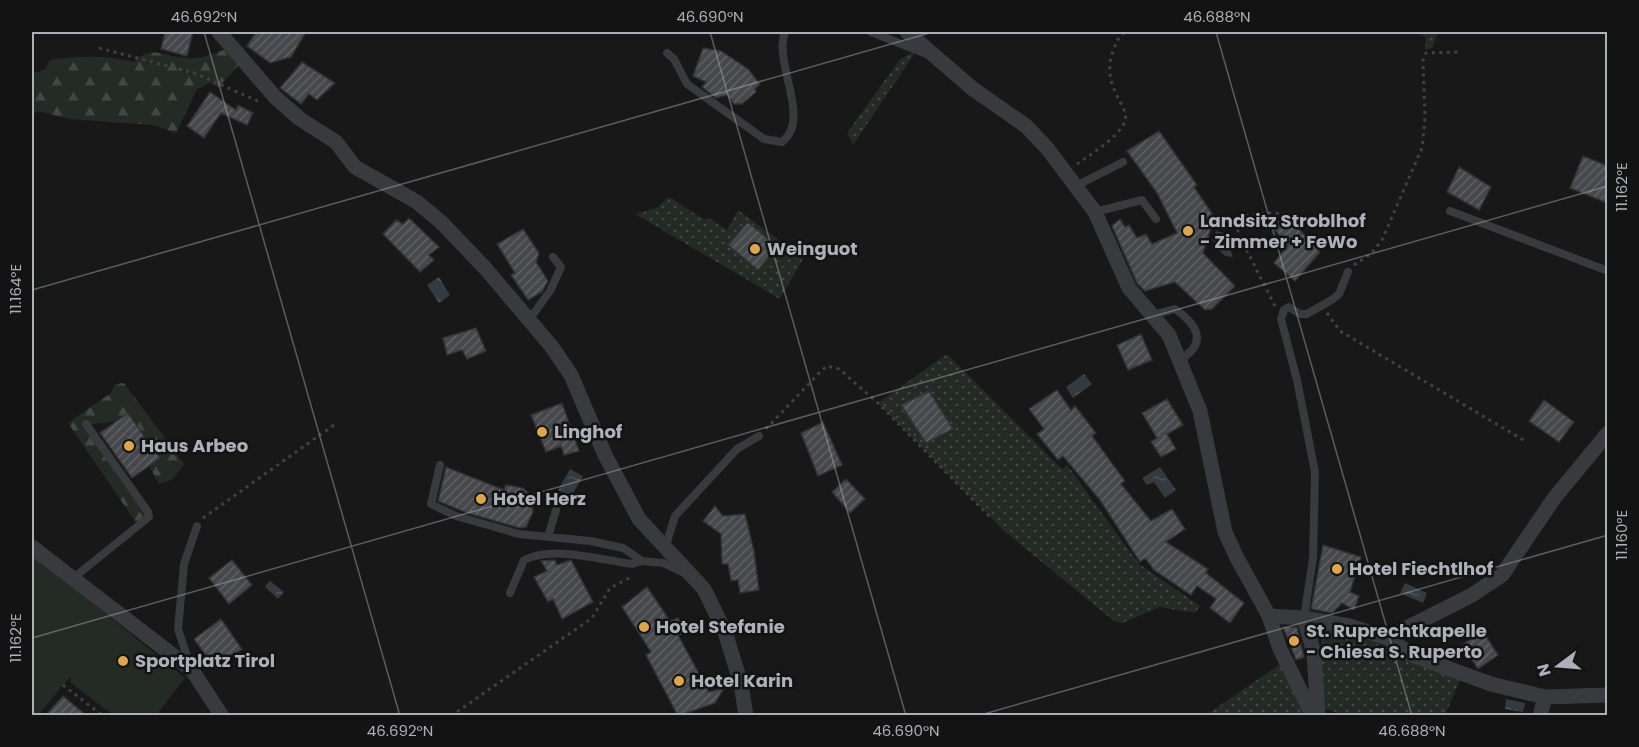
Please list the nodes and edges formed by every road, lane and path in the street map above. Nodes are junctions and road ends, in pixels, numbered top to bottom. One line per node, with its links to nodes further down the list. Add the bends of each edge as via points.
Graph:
1 (219, 32): 24 (street, via 275,97 336,142 355,167 417,202 441,222)
2 (785, 32): 8 (lane, via 782,51 794,116 793,129 782,142 764,139 687,84)
3 (871, 32): 9 (lane)
4 (907, 32): 9 (street)
5 (1125, 32): 12 (path, via 1119,36 1109,74 1110,84 1125,110 1125,119 1095,151)
6 (99, 48): 10 (path, via 194,73)
7 (1460, 52): 20 (path, via 1426,52 1422,148 1382,240)
8 (667, 53)
9 (937, 57): 12 (street, via 1026,126)
10 (264, 104)
11 (1123, 162): 13 (lane)
12 (1065, 172): 13 (street)
13 (1076, 186): 15 (street)
14 (1450, 211): 19 (lane)
15 (1095, 212): 17 (lane, via 1142,200); 22 (street, via 1129,288)
16 (1291, 216): 23 (path, via 1248,214 1240,217 1236,225)
17 (1156, 219)
18 (553, 257): 24 (lane, via 561,267 550,291)
19 (1608, 271)
20 (1348, 272): 21 (lane, via 1339,294)
21 (1321, 305): 23 (lane, via 1307,314 1289,307); 30 (path, via 1340,331)
22 (1152, 315): 25 (street, via 1170,335); 25 (lane, via 1175,309 1192,323 1198,341 1194,350)
23 (1281, 319): 44 (lane, via 1315,472 1313,558)
24 (528, 320): 36 (street, via 571,375 605,455 639,519)
25 (1181, 359): 43 (street, via 1200,411 1226,532)
26 (86, 424): 41 (lane, via 149,517)
27 (334, 425): 34 (path, via 210,512)
28 (1608, 433): 45 (street, via 1556,497 1502,575 1472,596)
29 (759, 436): 33 (path, via 827,366 839,369); 36 (lane, via 737,449 675,516)
30 (1525, 441)
31 (440, 465): 35 (lane, via 431,504 489,527)
32 (556, 510): 35 (lane)
33 (991, 519)
34 (197, 526): 46 (lane, via 184,564 178,629)
35 (548, 537): 38 (lane, via 623,548)
36 (666, 545): 40 (street)
37 (32, 547): 41 (street)
38 (642, 561): 39 (lane); 42 (lane, via 632,564 562,554 533,555 524,560)
39 (656, 563): 40 (lane, via 663,562); 52 (path, via 610,588 592,618)
40 (695, 578): 53 (street, via 725,632)
41 (72, 580): 46 (street)
42 (510, 593)
43 (1269, 616): 44 (street); 54 (street, via 1280,649)
44 (1304, 618): 45 (street); 55 (street, via 1314,652)
45 (1387, 638): 49 (street, via 1412,655 1491,684)
46 (192, 670): 51 (street)
47 (63, 685): 50 (path)
48 (1608, 695): 49 (street)
49 (1545, 697): 56 (street)
50 (103, 716)
51 (222, 716)
52 (451, 716)
53 (746, 716)
54 (1313, 716)
55 (1318, 716)
56 (1540, 716)

